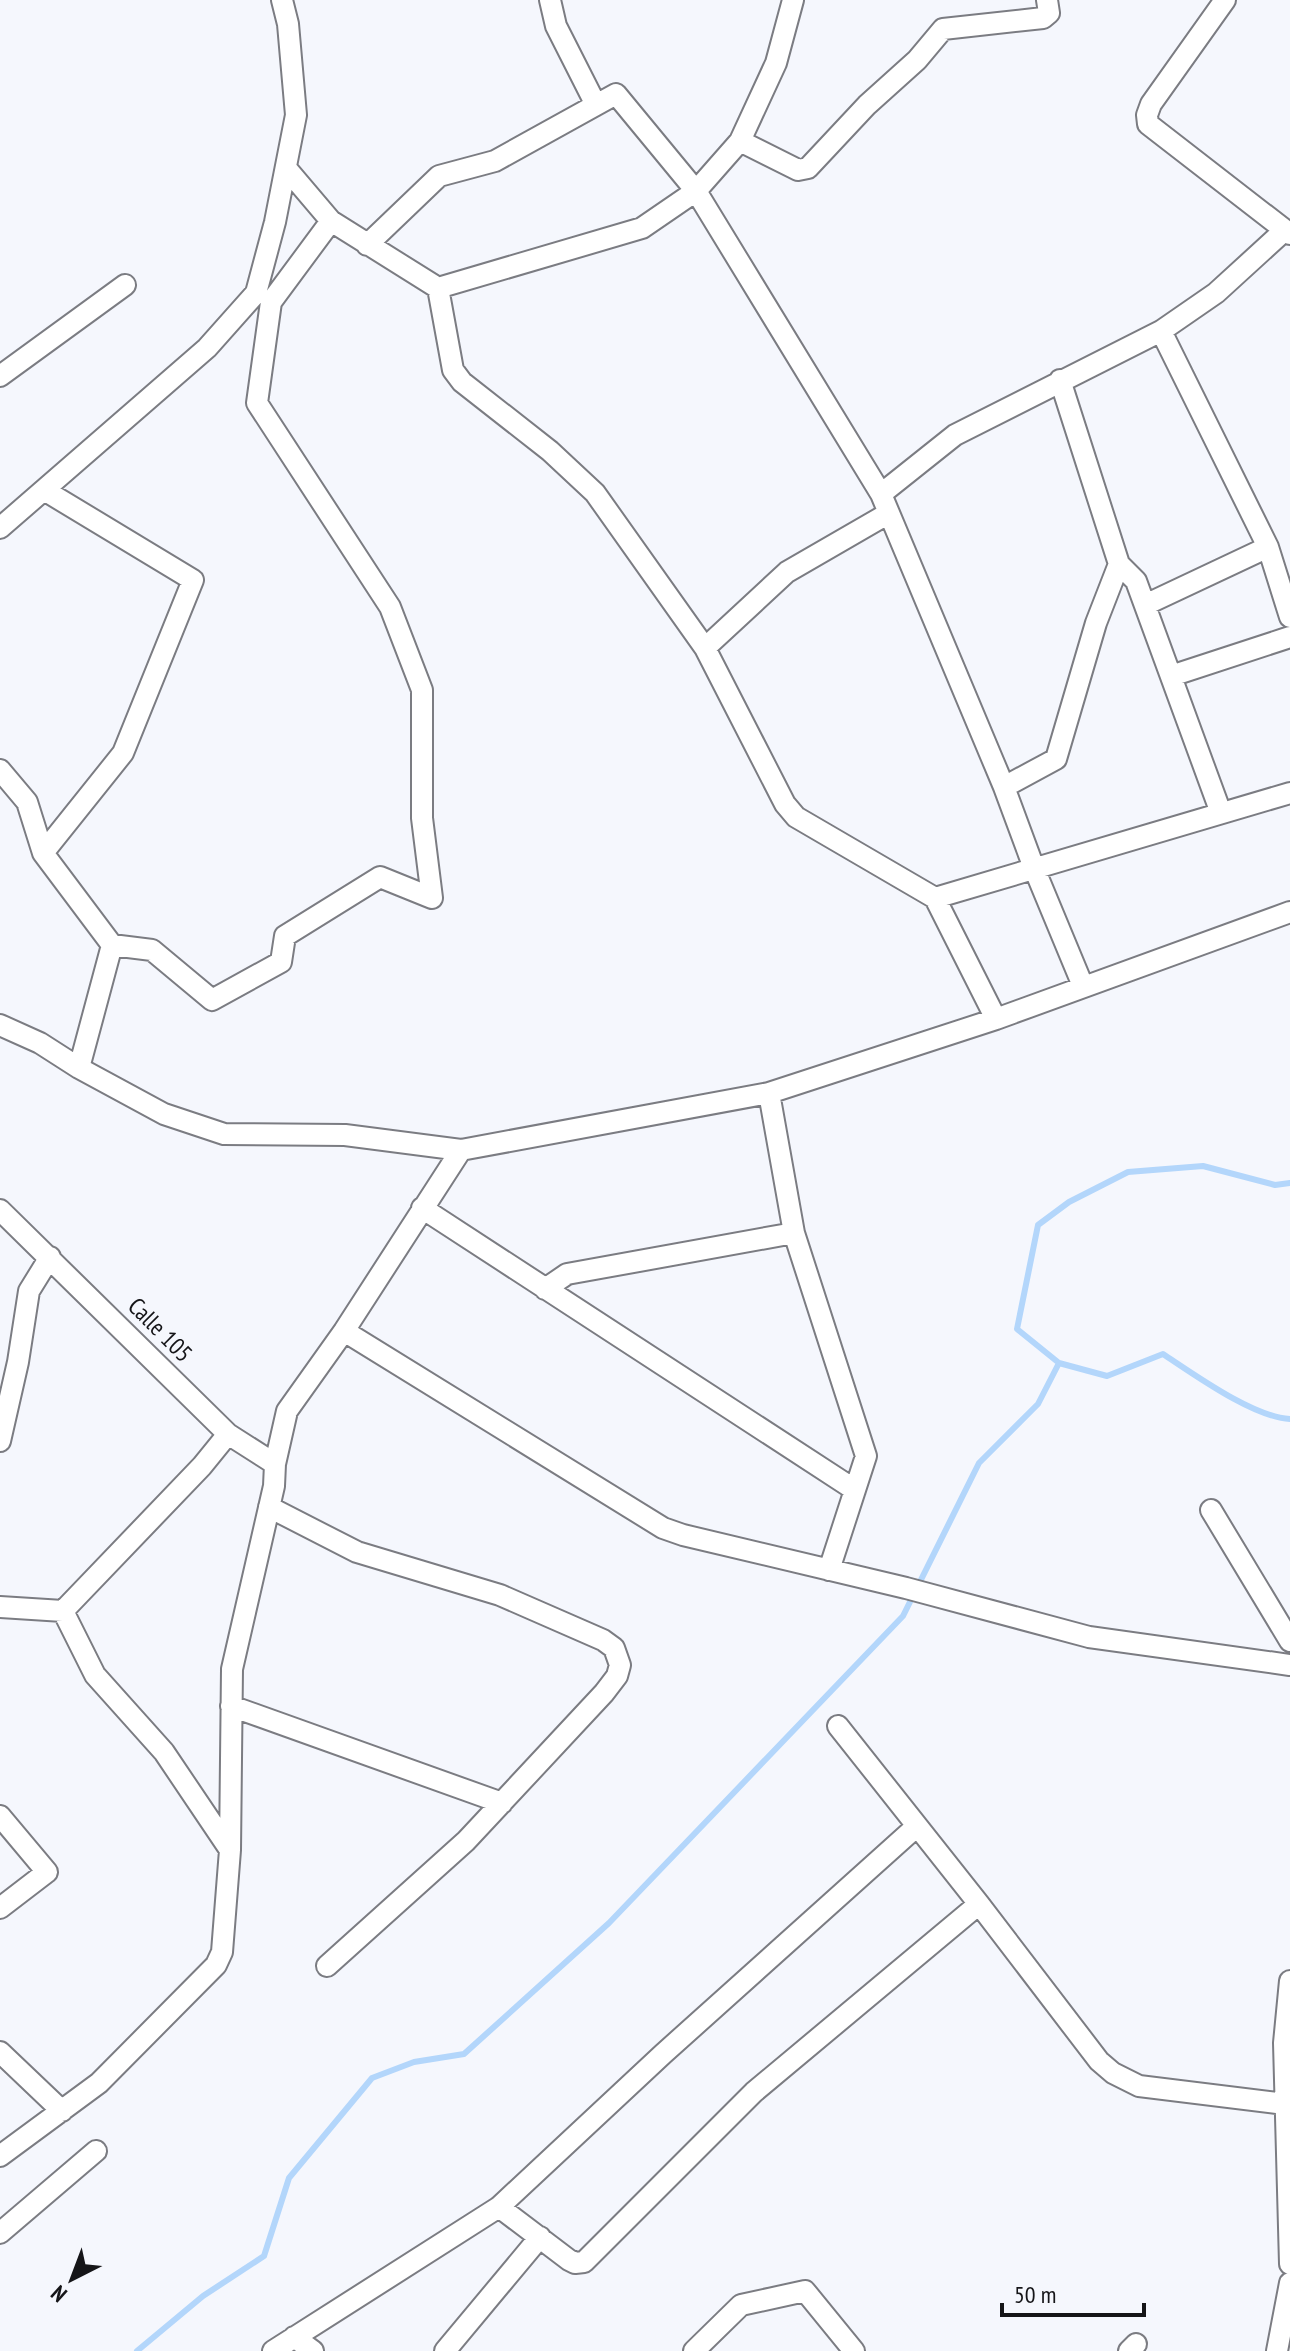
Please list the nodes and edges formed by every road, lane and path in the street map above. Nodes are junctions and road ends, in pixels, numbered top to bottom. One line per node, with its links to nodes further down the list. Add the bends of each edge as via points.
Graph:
1 (282, 0): 8 (street, via 296,115)
2 (550, 0): 6 (street, via 556,26)
3 (793, 0): 7 (street, via 776,63)
4 (1047, 0): 7 (street, via 1049,13 1043,18 943,29 808,168 798,170)
5 (1225, 0): 11 (street, via 1151,104 1148,124)
6 (596, 105): 9 (street, via 616,94); 12 (street, via 495,161 439,176)
7 (740, 141): 9 (street)
8 (286, 168): 10 (street); 15 (street)
9 (696, 191): 14 (street, via 642,228); 20 (street)
10 (331, 221): 12 (street); 15 (street)
11 (1288, 232): 16 (street)
12 (367, 245): 14 (street)
13 (125, 285): 17 (street)
14 (438, 288): 27 (street, via 453,370 595,493)
15 (264, 297): 19 (street); 37 (street, via 257,403 390,607 422,690 422,818 432,898 380,877 285,936 281,962 212,1000 152,950)
16 (1161, 331): 18 (street); 22 (street)
17 (0, 376)
18 (1060, 380): 20 (street, via 955,435); 23 (street)
19 (44, 490): 21 (street); 33 (street, via 193,580 123,753)
20 (885, 503): 27 (street, via 787,572); 30 (street)
21 (0, 528)
22 (1268, 547): 24 (street); 25 (street)
23 (1119, 564): 24 (street, via 1136,581); 30 (street, via 1056,759)
24 (1145, 605): 28 (street)
25 (1290, 617)
26 (1290, 637): 28 (street)
27 (705, 648): 35 (street, via 796,817)
28 (1171, 676): 32 (street)
29 (0, 770): 33 (street, via 27,802)
30 (1004, 787): 34 (street)
31 (1290, 793): 32 (street)
32 (1221, 813): 34 (street)
33 (43, 853): 37 (street)
34 (1034, 868): 35 (street); 38 (street)
35 (935, 898): 39 (street)
36 (1290, 912): 38 (street)
37 (112, 945): 41 (street)
38 (1083, 986): 39 (street)
39 (996, 1019): 42 (street)
40 (0, 1025): 41 (street)
41 (79, 1068): 43 (street, via 164,1114 224,1134 345,1135)
42 (769, 1093): 43 (street); 46 (street)
43 (461, 1150): 44 (street)
44 (422, 1208): 48 (street); 49 (street)
45 (0, 1210): 47 (street, Calle 105)
46 (794, 1233): 48 (street, via 567,1274); 53 (street, via 866,1456)
47 (50, 1257): 50 (street, Calle 105); 51 (street, via 29,1291)
48 (545, 1289): 53 (street)
49 (344, 1331): 52 (street, via 287,1411); 56 (street, via 663,1528)
50 (228, 1434): 52 (street, Calle 105); 58 (street)
51 (0, 1441)
52 (275, 1464): 54 (street)
53 (855, 1490): 56 (street)
54 (269, 1507): 61 (street, via 232,1669); 63 (street, via 357,1552 500,1595 614,1648 620,1665 614,1681)
55 (1211, 1510): 59 (street)
56 (829, 1570): 60 (street, via 1089,1637)
57 (0, 1607): 58 (street)
58 (63, 1611): 66 (street, via 95,1675 164,1752)
59 (1290, 1641)
60 (1290, 1665)
61 (231, 1706): 63 (street); 66 (street)
62 (838, 1726): 65 (street)
63 (502, 1803): 69 (street)
64 (0, 1816): 68 (street, via 47,1872)
65 (917, 1826): 67 (street); 76 (street)
66 (230, 1850): 73 (street, via 225,1932 216,1965 99,2083)
67 (979, 1904): 72 (street, via 1113,2073 1139,2086); 78 (street, via 754,2092 584,2262 569,2260)
68 (0, 1908)
69 (327, 1966)
70 (1290, 1981): 72 (street)
71 (0, 2052): 73 (street)
72 (1285, 2104): 79 (street)
73 (62, 2111): 75 (street)
74 (96, 2151): 77 (street)
75 (0, 2156)
76 (499, 2207): 78 (street); 81 (street)
77 (0, 2233)
78 (540, 2237): 84 (street)
79 (1290, 2264)
80 (1290, 2283): 87 (street)
81 (294, 2337): 82 (street); 83 (street)
82 (273, 2351)
83 (313, 2351)
84 (445, 2351)
85 (694, 2351): 86 (street, via 741,2305 805,2291)
86 (854, 2351)
87 (1277, 2351)

